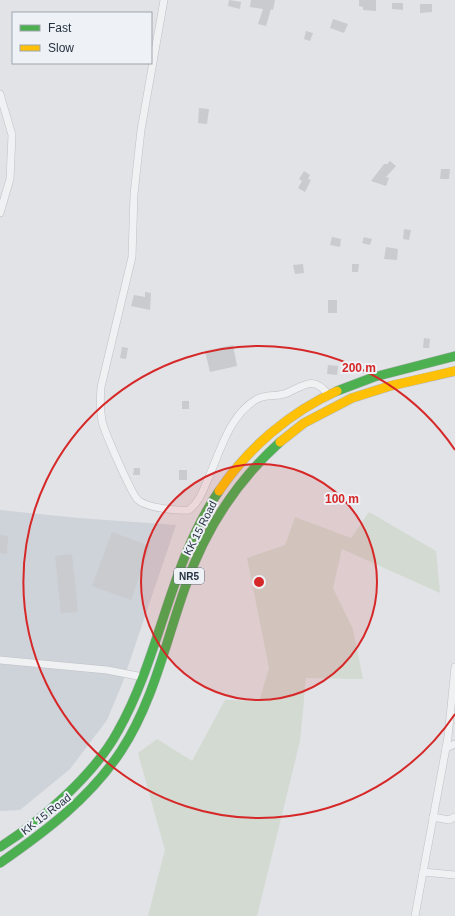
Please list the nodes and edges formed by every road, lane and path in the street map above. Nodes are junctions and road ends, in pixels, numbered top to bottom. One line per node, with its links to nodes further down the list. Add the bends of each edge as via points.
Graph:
1 (164, 0): 6 (street, via 141,130 134,194 132,257 101,388 102,418 127,484 137,499 144,504 166,509 189,510 200,498 234,422 249,406 258,399 281,395 309,382 318,384)
2 (0, 94): 3 (street, via 12,135 10,179)
3 (0, 214)
4 (455, 356): 6 (highway, KK 15 Road / NR5, via 359,381)
5 (455, 371): 10 (highway, KK 15 Road / NR5, via 351,398 304,423 250,472 222,508 201,549 186,583)
6 (329, 394): 9 (highway, KK 15 Road / NR5, via 269,435 228,479 203,516 171,591)
7 (0, 660): 9 (street)
8 (455, 667): 12 (street)
9 (143, 676): 10 (street); 15 (highway, KK 15 Road / NR5, via 111,744 75,786 44,815)
10 (155, 679): 16 (highway, KK 15 Road / NR5, via 140,717 122,750 80,803 54,826)
11 (455, 744): 12 (street)
12 (446, 748): 13 (street)
13 (433, 817): 14 (street, via 449,820); 17 (street)
14 (455, 817)
15 (0, 847)
16 (0, 863)
17 (423, 872): 18 (street); 19 (street)
18 (455, 875)
19 (415, 916)

